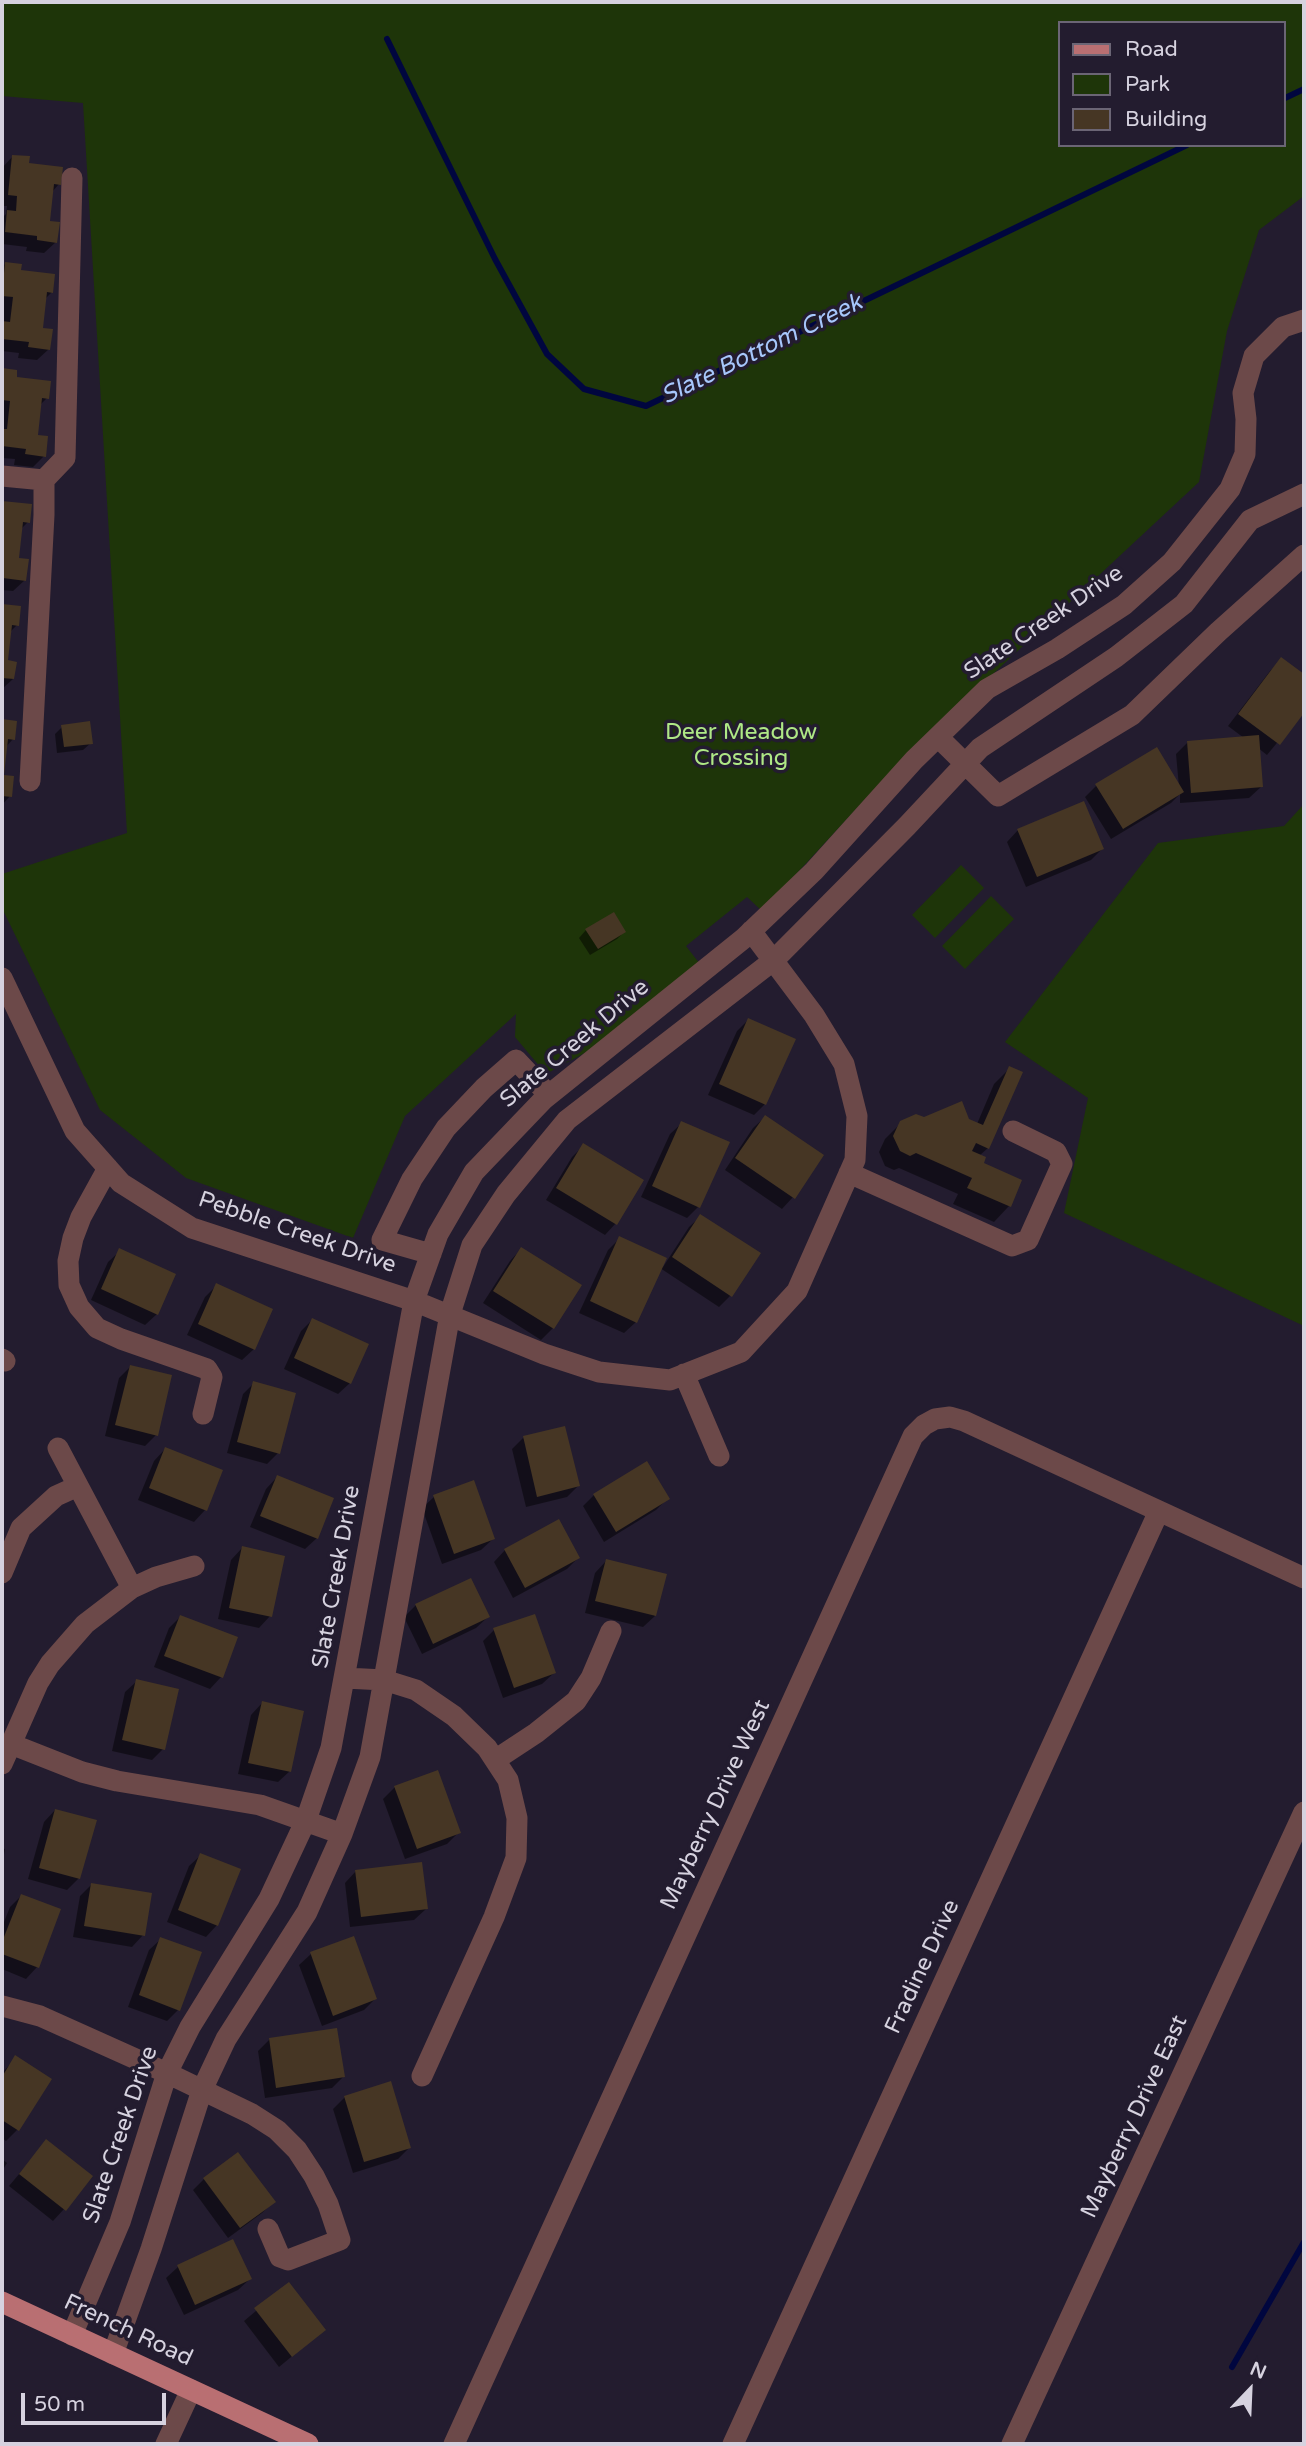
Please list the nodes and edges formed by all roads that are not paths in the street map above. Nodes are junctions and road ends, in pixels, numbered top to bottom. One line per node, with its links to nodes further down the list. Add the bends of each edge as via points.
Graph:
1 (72, 178): 4 (street, via 65,458)
2 (1304, 320): 7 (street, Slate Creek Drive, via 1283,327 1254,356 1243,393 1245,454 1230,489 1172,562 1124,605 987,689)
3 (2, 476): 4 (street)
4 (44, 480): 9 (street)
5 (1304, 494): 8 (street, via 1250,520 1184,604 1116,657 980,748)
6 (1304, 555): 8 (street, via 1132,715 998,796)
7 (938, 737): 8 (street); 10 (street, Slate Creek Drive, via 814,871)
8 (965, 765): 11 (street)
9 (30, 781)
10 (751, 931): 11 (street, Pebble Creek Drive); 13 (street, Slate Creek Drive)
11 (774, 960): 16 (street, Pebble Creek Drive, via 844,1064 857,1116 855,1160); 19 (street, via 567,1120 506,1194 472,1245)
12 (2, 978): 15 (street, Pebble Creek Drive, via 75,1130)
13 (549, 1095): 17 (street, Slate Creek Drive, via 474,1172); 17 (street, via 516,1060 446,1128 412,1179 382,1240)
14 (1013, 1131): 16 (street, via 1056,1152 1062,1164 1028,1240 1012,1245)
15 (108, 1168): 18 (street, Pebble Creek Drive, via 121,1183 192,1228); 21 (street, via 73,1238 69,1285 79,1307 97,1328 207,1369 212,1377)
16 (849, 1173): 20 (street, Pebble Creek Drive, via 797,1291 741,1352)
17 (431, 1254): 18 (street, Slate Creek Drive)
18 (414, 1301): 19 (street, Pebble Creek Drive); 31 (street, Slate Creek Drive)
19 (450, 1314): 20 (street, Pebble Creek Drive, via 599,1372 670,1380); 32 (street)
20 (684, 1374): 23 (street)
21 (203, 1414)
22 (58, 1448): 24 (street)
23 (719, 1456)
24 (78, 1486): 27 (street, via 55,1496 21,1528); 29 (street)
25 (1159, 1511): 28 (street); 50 (street, Mayberry Drive West, via 964,1421 935,1419 913,1436); 51 (street, Fradine Drive)
26 (194, 1566): 29 (street)
27 (2, 1573)
28 (1304, 1578)
29 (132, 1588): 33 (street, via 67,1642 38,1683)
30 (611, 1631): 34 (street, via 576,1701)
31 (345, 1678): 32 (street); 37 (street, Slate Creek Drive, via 331,1748)
32 (384, 1681): 34 (street, via 416,1690 454,1716); 38 (street, via 370,1757)
33 (11, 1744): 35 (street); 37 (street, via 82,1772 260,1805)
34 (495, 1760): 41 (street, via 508,1780 517,1818 516,1858)
35 (2, 1764)
36 (1304, 1812): 52 (street, Mayberry Drive East)
37 (306, 1820): 38 (street); 40 (street, Slate Creek Drive, via 269,1899)
38 (342, 1834): 42 (street, via 307,1912 226,2039)
39 (2, 2006): 40 (street, via 40,2016)
40 (167, 2073): 42 (street); 45 (street, Slate Creek Drive, via 120,2222)
41 (422, 2076)
42 (202, 2090): 43 (street, via 252,2114 297,2150 328,2204 340,2240 288,2260 280,2257); 46 (street)
43 (268, 2229)
44 (2, 2302): 45 (main road, French Road)
45 (72, 2335): 46 (main road, French Road)
46 (113, 2354): 47 (main road, French Road)
47 (191, 2390): 48 (street); 49 (main road, French Road)
48 (166, 2444)
49 (308, 2444)
50 (454, 2444)
51 (733, 2444)
52 (1012, 2444)

